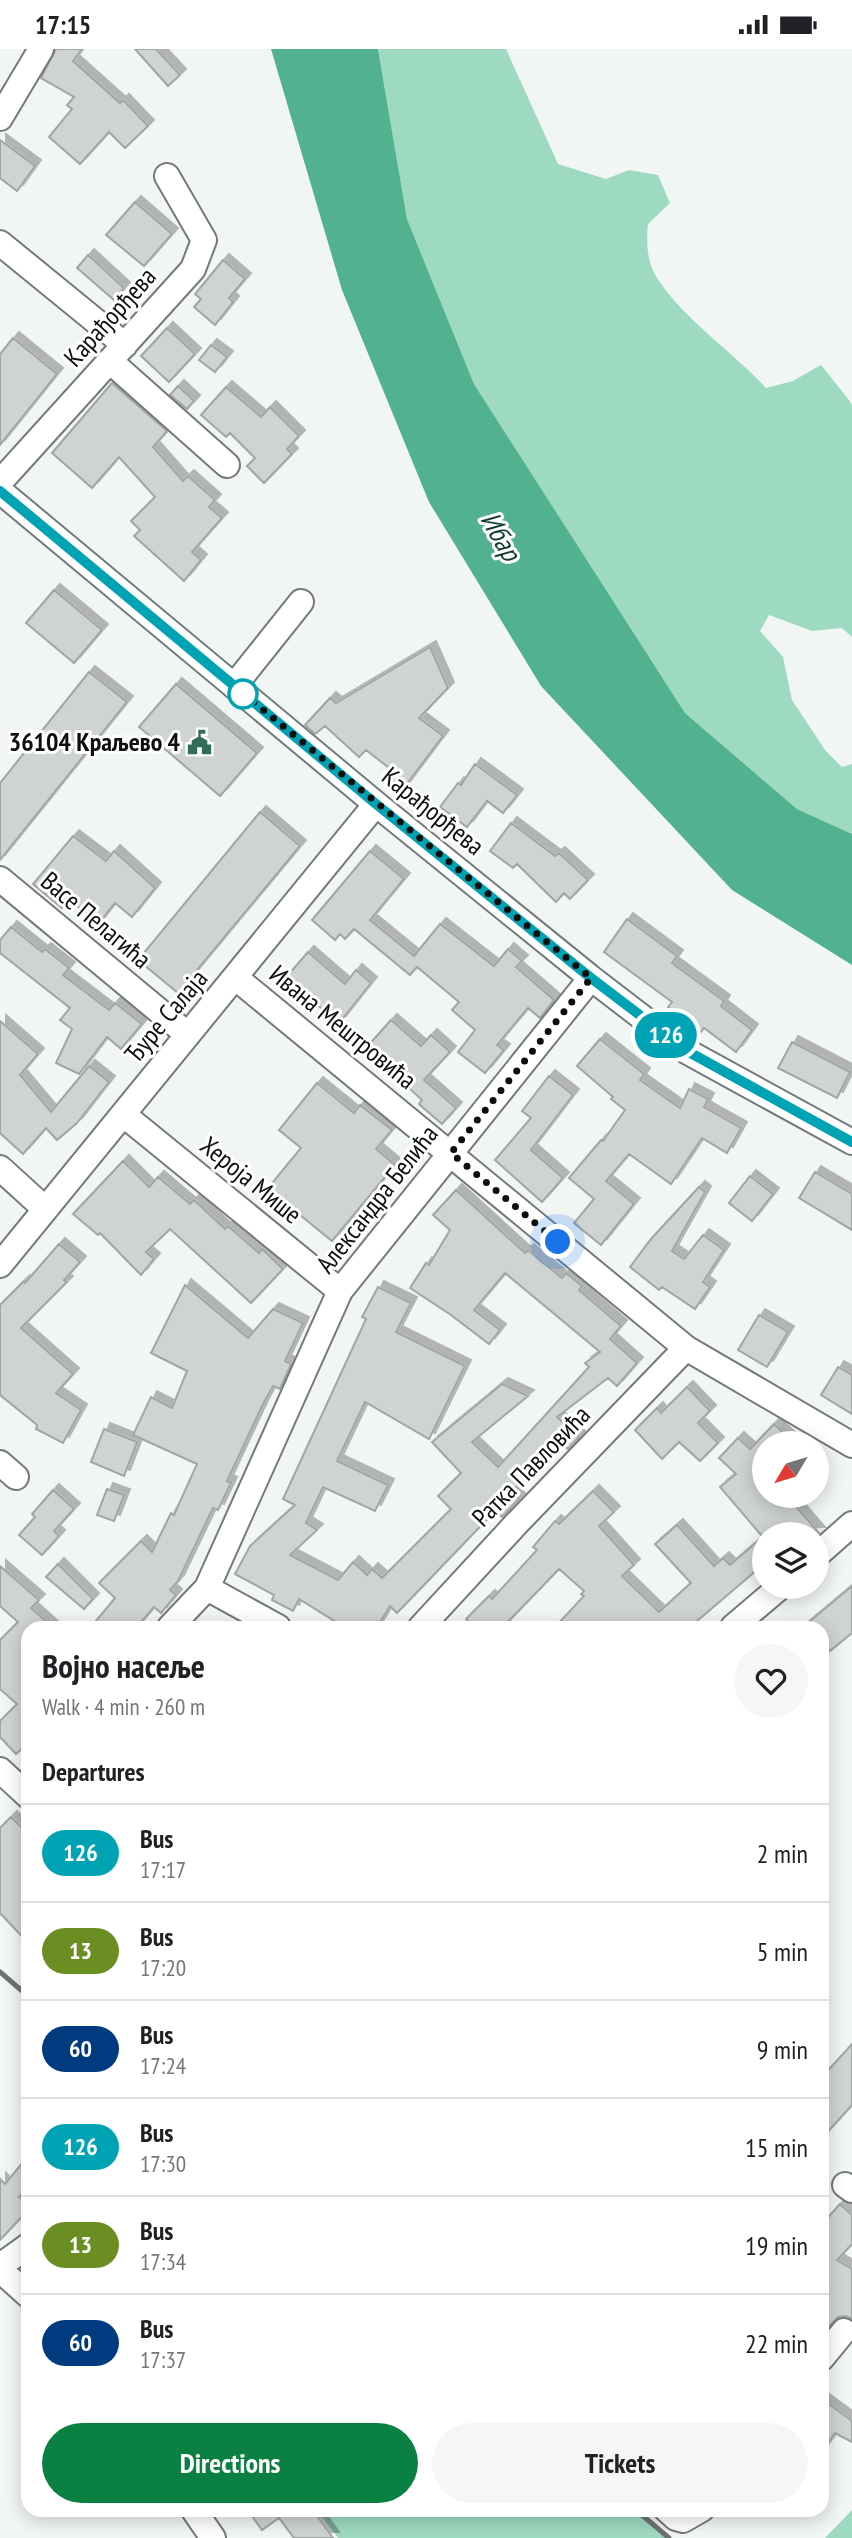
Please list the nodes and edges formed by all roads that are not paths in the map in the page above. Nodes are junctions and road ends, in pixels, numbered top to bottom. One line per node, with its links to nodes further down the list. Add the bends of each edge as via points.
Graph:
1 (41, 49): 2 (street)
2 (0, 118)
3 (167, 176): 5 (street, Карађорђева, via 204,240 194,269)
4 (0, 243): 5 (street)
5 (118, 353): 6 (street); 7 (street, Карађорђева)
6 (228, 465)
7 (0, 482)
8 (0, 491): 10 (street, Карађорђева)
9 (301, 602): 10 (street)
10 (234, 686): 11 (street, Карађорђева)
11 (376, 804): 13 (street, Ђуре Салаја); 14 (street, Карађорђева)
12 (0, 879): 15 (street, Васе Пелагића)
13 (236, 978): 15 (street, Ђуре Салаја); 18 (street, Ивана Мештровића)
14 (591, 978): 17 (street, Карађорђева, via 687,1051); 18 (street, Александра Белића)
15 (187, 1034): 16 (street, Ђуре Салаја)
16 (124, 1115): 20 (street, Ђуре Салаја); 22 (street, Хероја Мише)
17 (852, 1142)
18 (451, 1153): 22 (street, Александра Белића); 23 (street, Ивана Мештровића)
19 (0, 1168): 20 (street)
20 (44, 1209): 21 (street, Ђуре Салаја)
21 (0, 1265)
22 (340, 1291): 27 (street, Александра Белића)
23 (687, 1348): 24 (street, Ивана Мештровића); 31 (street, Ратка Павловића)
24 (852, 1445)
25 (852, 1524): 26 (street)
26 (829, 1544)
27 (207, 1588): 29 (street, Александра Белића); 30 (street)
28 (766, 1599): 32 (street)
29 (176, 1621)
30 (267, 1621)
31 (427, 1621)
32 (740, 1621)
33 (0, 1770): 34 (street)
34 (21, 1785)
35 (21, 2252): 36 (street)
36 (0, 2268): 37 (street)
37 (21, 2288)
38 (844, 2331): 39 (street)
39 (829, 2349)
40 (199, 2517): 41 (street)
41 (213, 2538)

